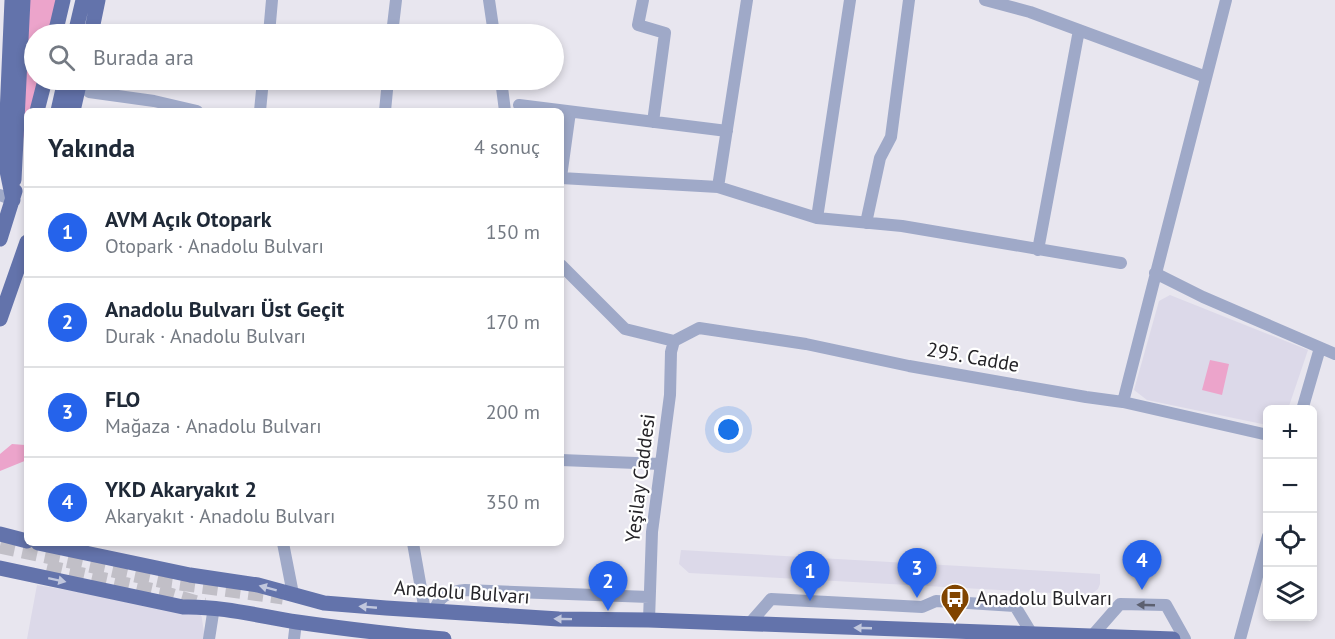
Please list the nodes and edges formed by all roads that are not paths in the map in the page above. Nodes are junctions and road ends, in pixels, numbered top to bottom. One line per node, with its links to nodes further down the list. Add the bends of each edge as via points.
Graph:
1 (12, 0): 22 (main road)
2 (23, 0): 48 (main road, via 18,120)
3 (63, 0): 15 (main road)
4 (83, 0): 16 (main road)
5 (98, 0): 17 (main road)
6 (272, 0): 18 (street)
7 (396, 0): 19 (street)
8 (489, 0): 20 (street)
9 (643, 0): 42 (street, via 638,25 665,33)
10 (747, 0): 43 (street)
11 (850, 0): 49 (street)
12 (909, 0): 50 (street, via 891,137 880,158)
13 (985, 0): 21 (street)
14 (1226, 0): 23 (street)
15 (57, 24)
16 (77, 24)
17 (93, 24)
18 (269, 24)
19 (393, 24)
20 (493, 24)
21 (1079, 30): 23 (street); 52 (street)
22 (5, 44): 48 (main road)
23 (1206, 77): 56 (street)
24 (42, 90): 32 (main road)
25 (63, 90): 33 (main road)
26 (78, 90): 34 (main road)
27 (263, 90): 36 (street)
28 (387, 90): 37 (street)
29 (502, 90): 38 (street)
30 (89, 92): 35 (street)
31 (519, 105): 39 (street)
32 (38, 108)
33 (59, 108)
34 (74, 108)
35 (184, 108)
36 (260, 108)
37 (384, 108)
38 (505, 108)
39 (541, 108)
40 (564, 111): 41 (street)
41 (570, 112): 42 (street); 45 (street)
42 (653, 122): 43 (street)
43 (727, 131): 47 (street)
44 (24, 154): 48 (main road)
45 (564, 155)
46 (564, 177): 47 (street)
47 (718, 187): 49 (street)
48 (6, 197): 51 (main road)
49 (817, 218): 50 (street)
50 (866, 223): 52 (street)
51 (0, 239)
52 (1038, 250): 54 (street)
53 (24, 251): 57 (main road)
54 (1121, 263)
55 (564, 268): 58 (street, via 624,329)
56 (1155, 273): 59 (street); 61 (street)
57 (0, 319)
58 (675, 341): 61 (street, 295. Cadde, via 699,328); 65 (street, Yeşilay Caddesi)
59 (1320, 348): 60 (street); 62 (street)
60 (1335, 354)
61 (1123, 402): 63 (street, 295. Cadde)
62 (1303, 405)
63 (1263, 434)
64 (564, 460): 65 (street)
65 (661, 464): 74 (street, Yeşilay Caddesi, via 652,532)
66 (0, 534): 67 (main road)
67 (24, 540)
68 (52, 546): 73 (main road, Anadolu Bulvarı, one-way to 68)
69 (284, 546): 73 (street)
70 (413, 546): 76 (street)
71 (1263, 554): 87 (street)
72 (0, 568): 75 (main road, one-way to 75, via 183,607)
73 (293, 594): 76 (main road, Anadolu Bulvarı, one-way to 73, via 324,603)
74 (650, 597): 76 (street, via 465,590 442,598); 77 (street, Yeşilay Caddesi)
75 (212, 607): 78 (main road); 82 (street)
76 (430, 612): 77 (main road, Anadolu Bulvarı, one-way to 76)
77 (649, 620): 79 (main road, Anadolu Bulvarı)
78 (296, 622): 83 (street); 84 (main road)
79 (750, 623): 80 (main road, Anadolu Bulvarı, one-way to 79); 80 (street, via 771,599 922,607 936,602 1015,606)
80 (1032, 634): 81 (main road, Anadolu Bulvarı)
81 (1092, 636): 85 (main road, Anadolu Bulvarı); 86 (street, one-way to 81, via 1166,605 1120,604)
82 (209, 639)
83 (294, 639)
84 (444, 639)
85 (1173, 639)
86 (1185, 639)
87 (1240, 639)

